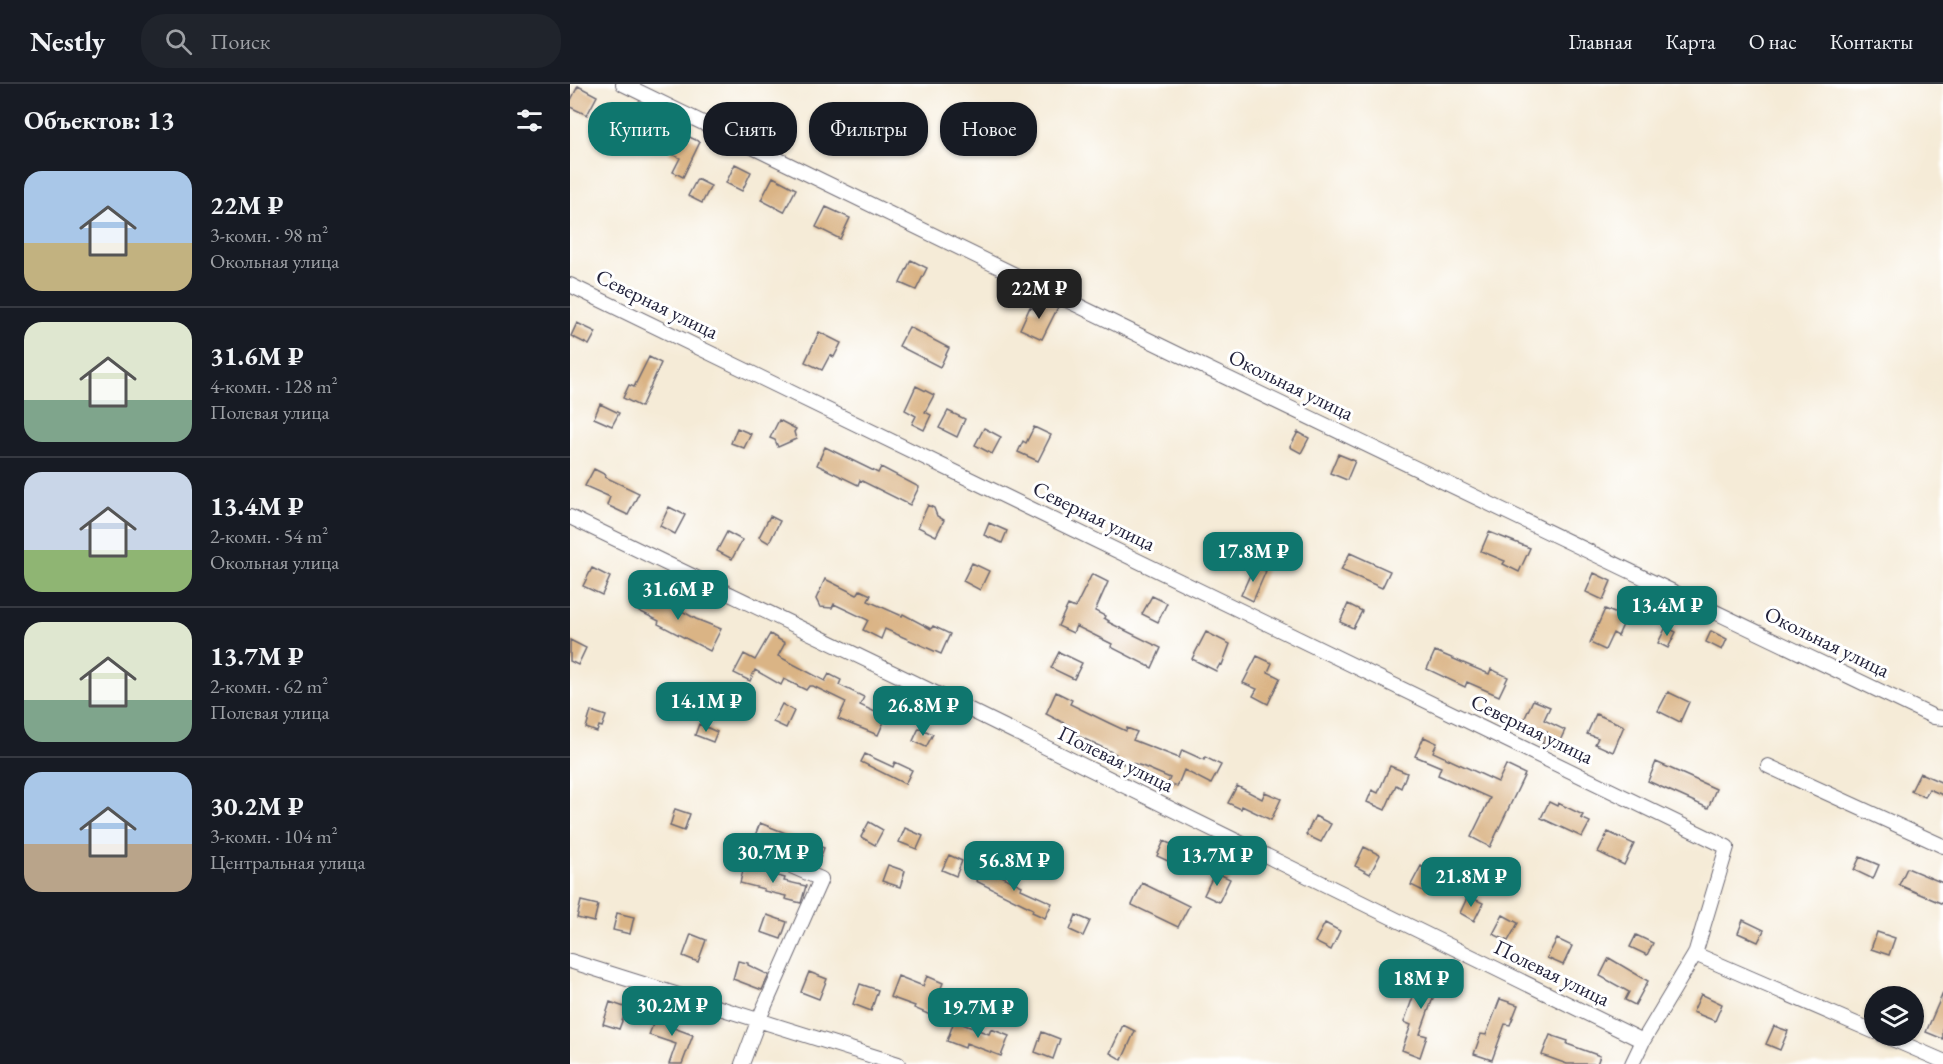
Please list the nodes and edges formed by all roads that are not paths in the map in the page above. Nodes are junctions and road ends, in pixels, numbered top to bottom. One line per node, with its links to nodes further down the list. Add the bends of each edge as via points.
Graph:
1 (623, 84): 4 (street, Окольная улица, via 1237,383)
2 (570, 285): 8 (street, Северная улица, via 1727,847)
3 (570, 517): 12 (street, Полевая улица)
4 (1943, 718)
5 (1768, 766): 6 (street)
6 (1943, 846)
7 (750, 848): 10 (street, via 821,879)
8 (1695, 954): 11 (street); 12 (street)
9 (570, 961): 10 (street)
10 (759, 1019): 15 (street); 16 (street)
11 (1864, 1027)
12 (1643, 1041): 17 (street)
13 (1908, 1046): 14 (street)
14 (1943, 1061)
15 (742, 1064)
16 (898, 1064)
17 (1632, 1064)

